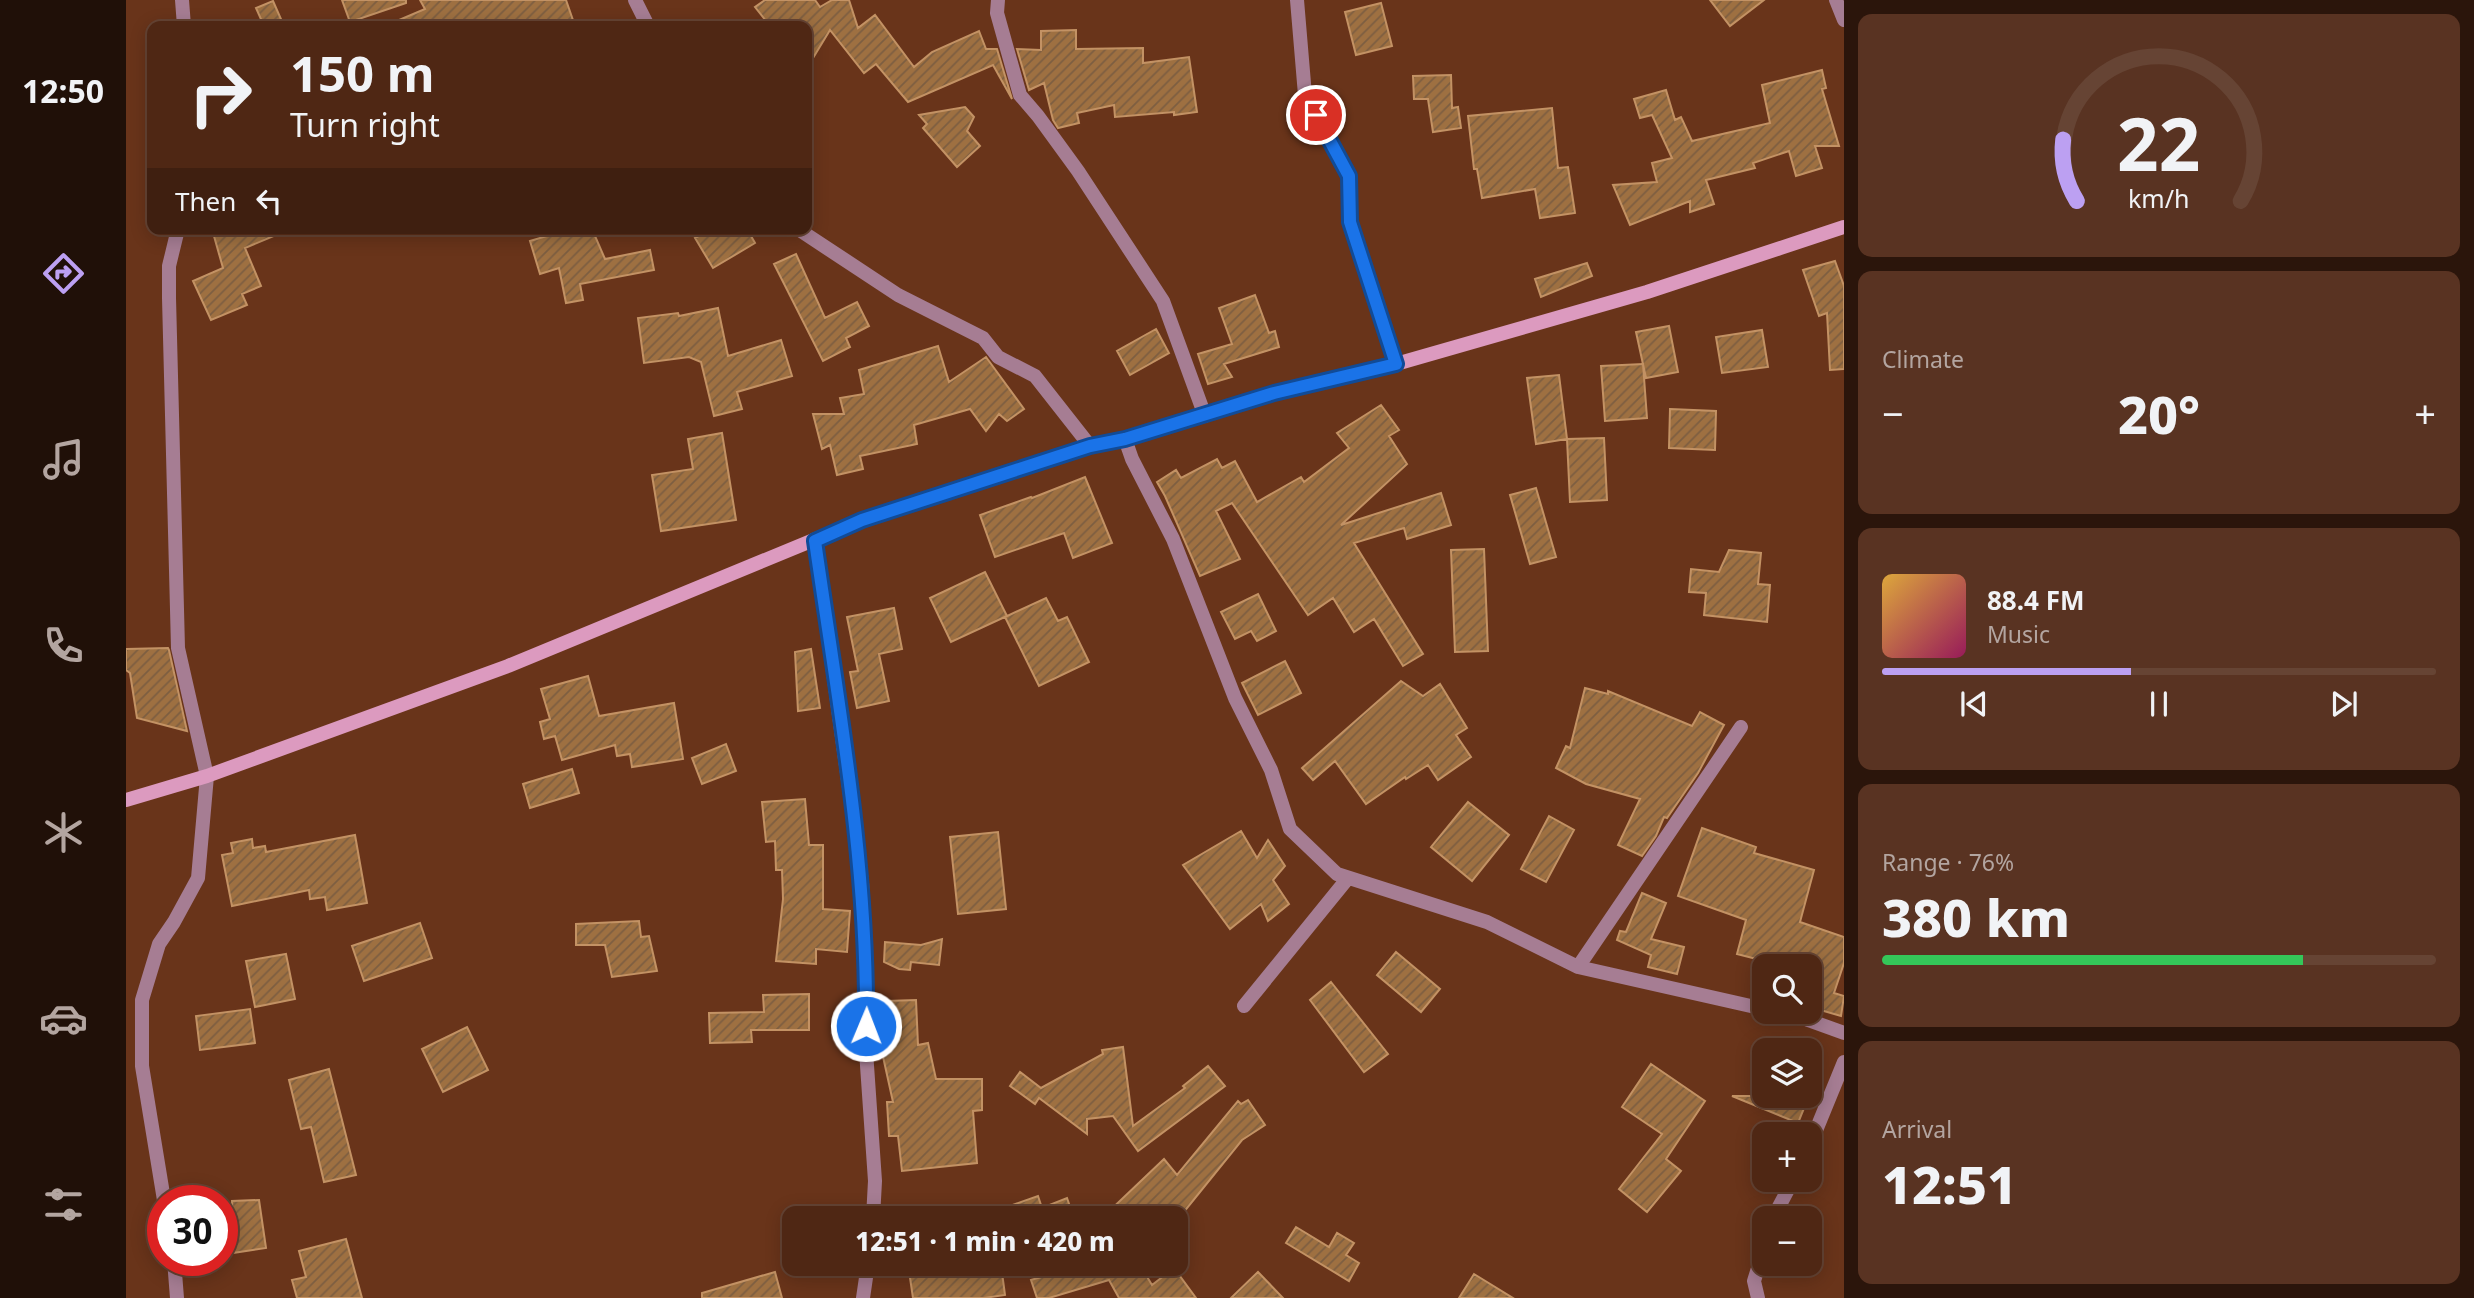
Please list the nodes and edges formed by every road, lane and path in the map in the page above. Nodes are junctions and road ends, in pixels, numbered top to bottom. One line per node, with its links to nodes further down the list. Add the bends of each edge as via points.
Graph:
1 (182, 0): 7 (street)
2 (635, 0): 8 (street)
3 (998, 0): 13 (street, via 997,13 1020,95 1078,171 1163,301)
4 (1297, 0): 12 (street, via 1305,95 1349,176 1350,222)
5 (1836, 0): 6 (street)
6 (1844, 20)
7 (184, 21)
8 (646, 21)
9 (1844, 227): 12 (street, via 1647,292)
10 (177, 235): 18 (street, via 169,266 169,298 178,648)
11 (807, 235): 15 (street, via 898,295 983,338 998,357 1035,376)
12 (1396, 364): 13 (street, via 1274,393)
13 (1205, 416): 14 (street)
14 (1125, 439): 15 (street); 20 (street, via 1173,539 1235,698 1271,769 1290,829 1337,874)
15 (1090, 446): 16 (street, via 862,520)
16 (815, 541): 18 (street, via 508,666); 29 (street, via 862,882)
17 (1741, 727): 21 (street)
18 (207, 776): 19 (street); 28 (street, via 198,878 159,944 142,1000 142,1066)
19 (126, 800)
20 (1348, 878): 21 (street, via 1487,922); 22 (street)
21 (1578, 967): 23 (street)
22 (1244, 1006)
23 (1752, 1006)
24 (1819, 1024): 25 (street)
25 (1844, 1033)
26 (1844, 1062): 27 (street)
27 (1819, 1122)
28 (162, 1185)
29 (874, 1206)
30 (175, 1276): 33 (street)
31 (866, 1276): 34 (street)
32 (1756, 1276): 35 (street)
33 (177, 1298)
34 (863, 1298)
35 (1758, 1298)

